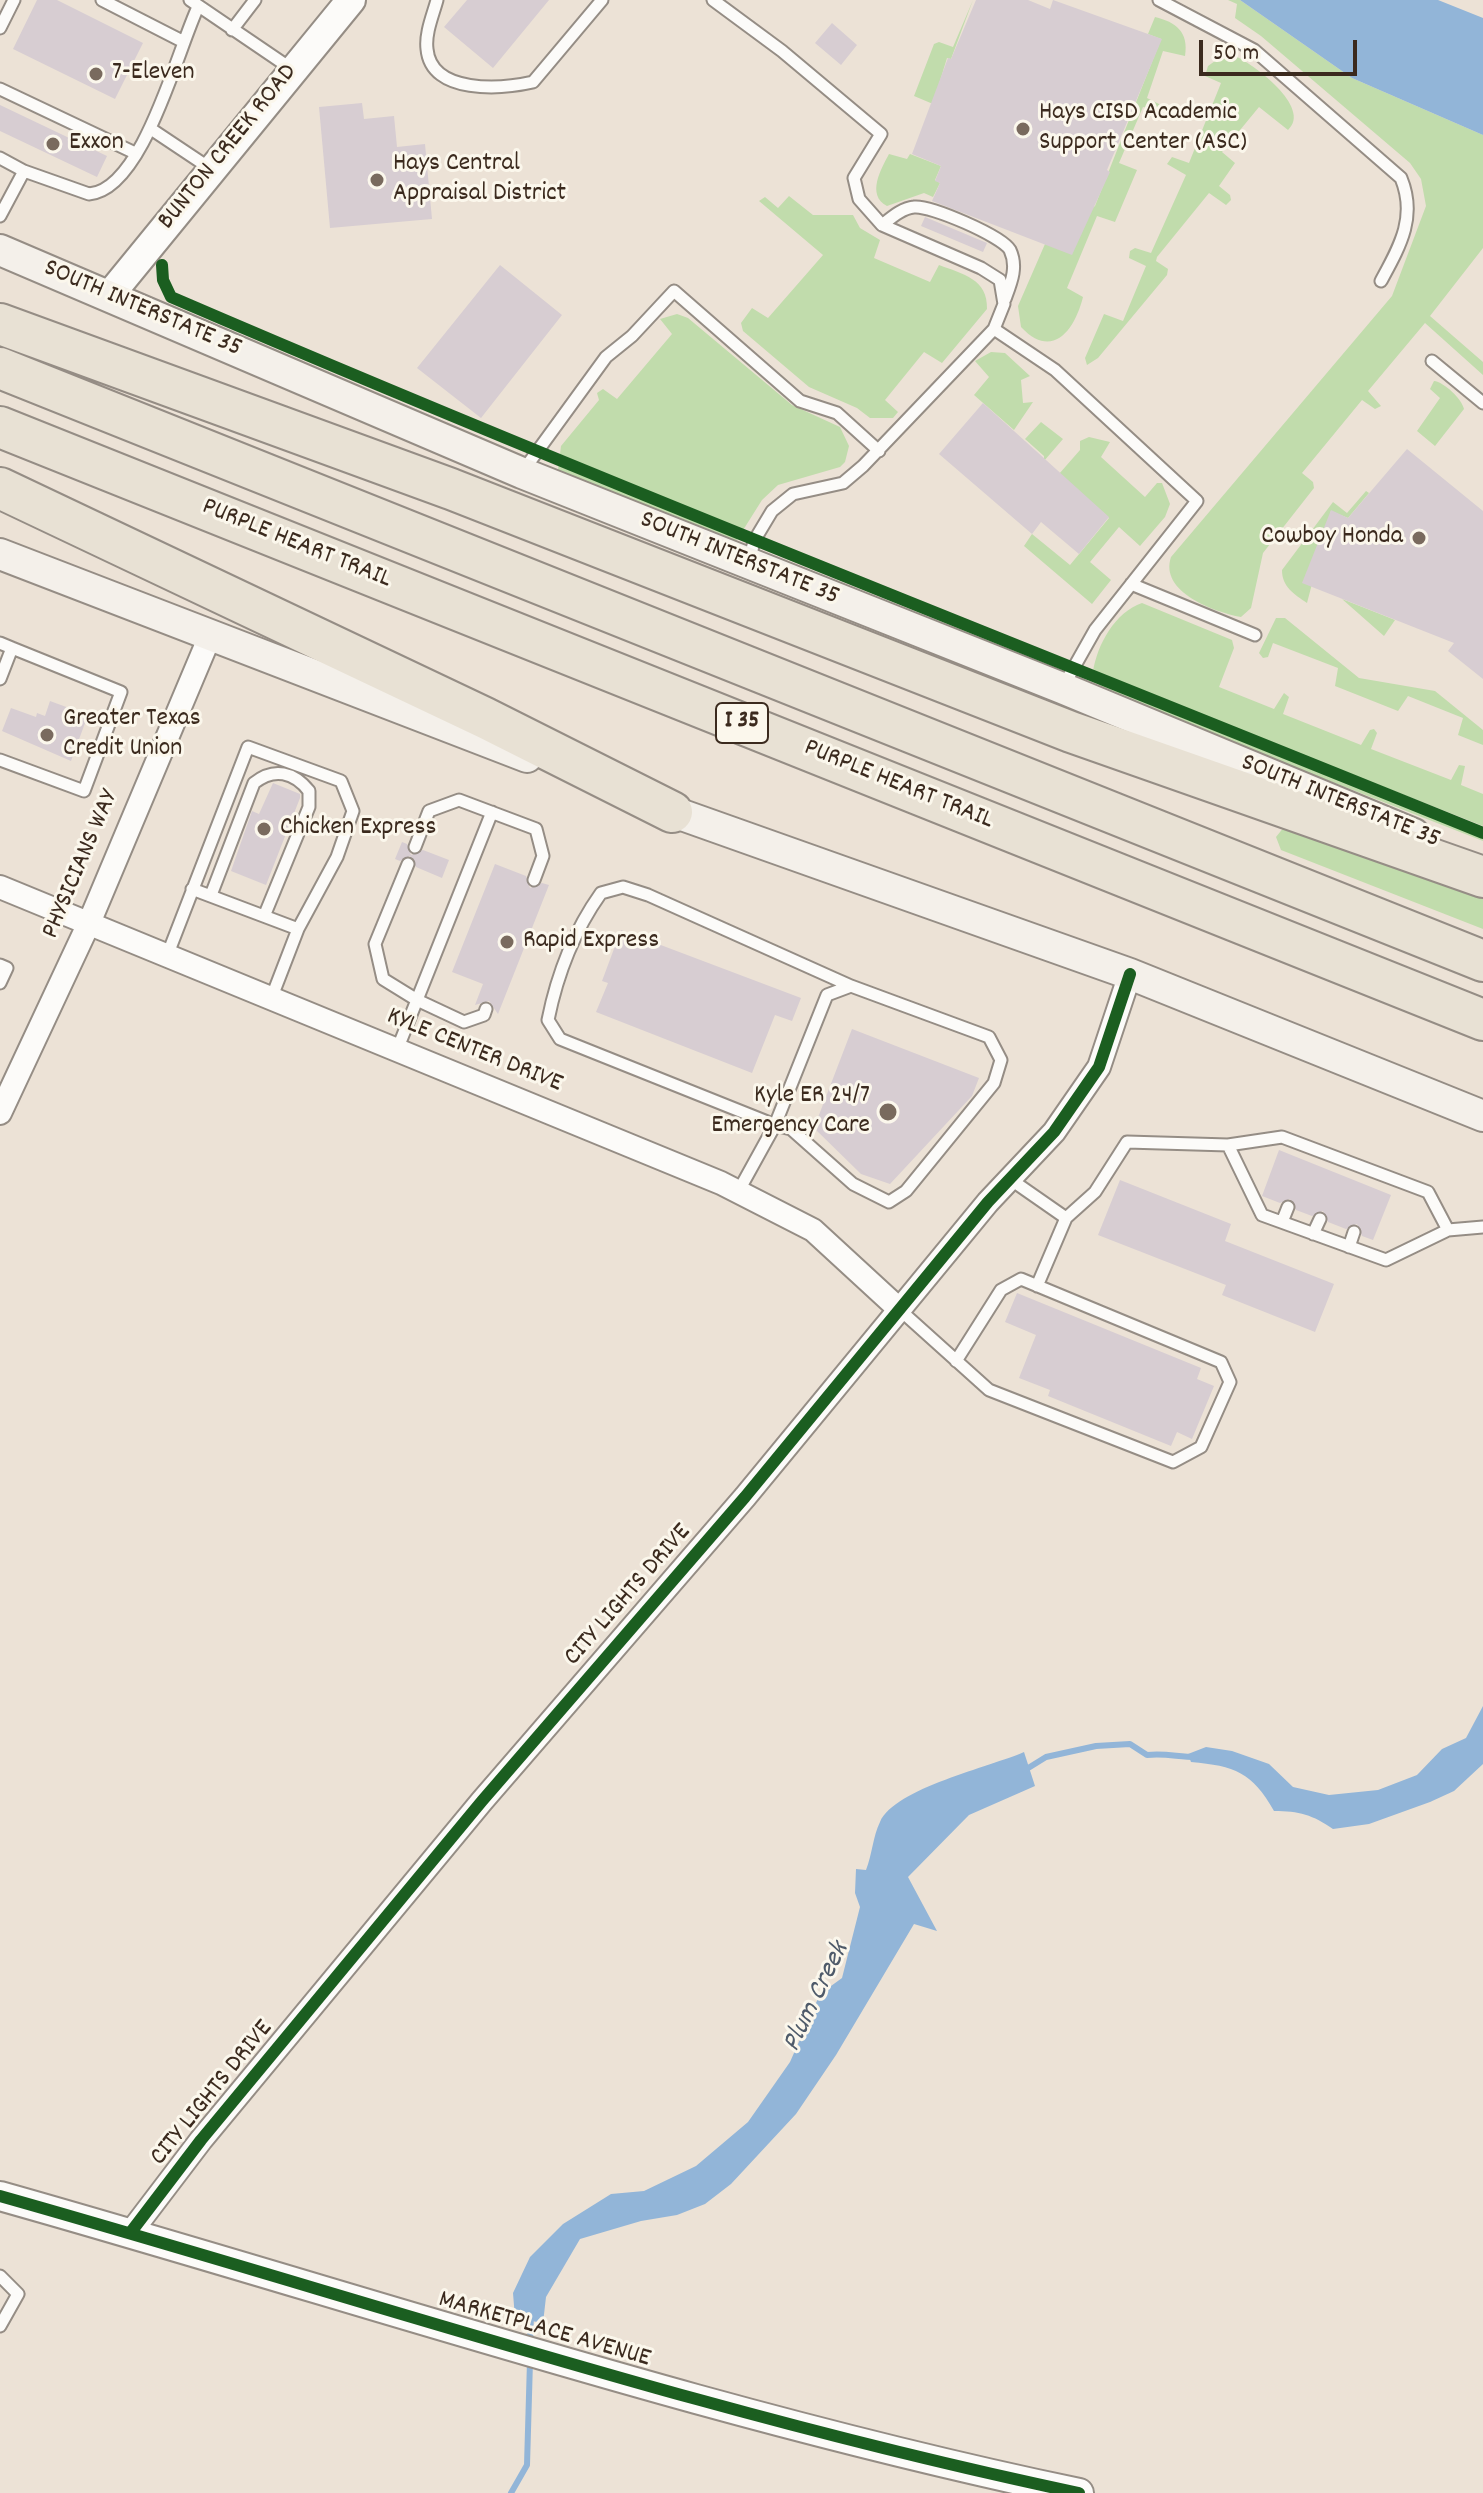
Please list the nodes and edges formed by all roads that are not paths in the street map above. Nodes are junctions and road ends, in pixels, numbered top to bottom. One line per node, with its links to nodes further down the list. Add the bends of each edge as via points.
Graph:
1 (14, 0): 10 (lane)
2 (102, 0): 12 (lane)
3 (255, 0): 11 (lane)
4 (351, 0): 13 (street, BUNTON CREEK ROAD)
5 (437, 0): 6 (lane, via 427,49 433,66 450,79 486,87 533,82)
6 (602, 0)
7 (713, 0): 21 (lane, via 881,134 854,178 859,199)
8 (1159, 0): 23 (lane, via 1254,50 1401,178 1409,197 1408,222)
9 (194, 4): 11 (lane); 12 (lane)
10 (0, 28)
11 (232, 30): 13 (lane)
12 (182, 41): 15 (lane)
13 (293, 70): 18 (street, BUNTON CREEK ROAD)
14 (0, 89): 16 (lane)
15 (151, 129): 16 (lane); 18 (lane)
16 (135, 153): 19 (lane, via 116,183 99,194)
17 (0, 158): 19 (lane)
18 (211, 170): 24 (street, BUNTON CREEK ROAD)
19 (24, 171): 20 (lane)
20 (0, 216)
21 (882, 225): 25 (lane, via 1000,280); 25 (lane, via 900,212 922,207 995,236 1009,248 1014,265)
22 (0, 250): 24 (main road, SOUTH INTERSTATE 35)
23 (1381, 281)
24 (109, 296): 33 (main road, SOUTH INTERSTATE 35)
25 (1004, 304): 27 (lane)
26 (0, 324): 49 (highway, via 451,489 1071,732)
27 (994, 329): 32 (lane); 37 (lane, via 1055,370 1197,501)
28 (1432, 361): 30 (lane)
29 (0, 368): 58 (highway, PURPLE HEART TRAIL / I 35)
30 (1483, 403)
31 (0, 427): 66 (highway, PURPLE HEART TRAIL / I 35)
32 (879, 451): 33 (lane, via 837,413 800,401 674,291 606,357); 36 (lane, via 843,483 793,494 772,511 754,541)
33 (522, 473): 36 (main road, SOUTH INTERSTATE 35)
34 (0, 488): 45 (highway)
35 (0, 554): 39 (main road)
36 (749, 564): 42 (main road, SOUTH INTERSTATE 35)
37 (1131, 584): 38 (lane); 42 (lane, via 1095,630)
38 (1255, 635)
39 (210, 636): 45 (main road); 55 (street, PHYSICIANS WAY)
40 (6, 645): 41 (lane); 43 (lane, via 121,692 84,791)
41 (0, 679)
42 (1062, 688): 47 (main road, SOUTH INTERSTATE 35)
43 (0, 760)
44 (492, 812): 46 (lane, via 459,800 429,811); 50 (lane, via 536,829 543,856); 64 (lane)
45 (672, 812): 60 (main road)
46 (415, 847)
47 (1483, 861)
48 (408, 864): 64 (lane, via 375,944 383,979)
49 (1483, 877)
50 (534, 880)
51 (0, 887): 55 (street, KYLE CENTER DRIVE)
52 (192, 889): 53 (lane); 56 (lane, via 248,747 341,781 353,811 337,857); 57 (lane)
53 (211, 895): 54 (lane); 54 (lane, via 254,783 265,774 300,779 309,791 309,807)
54 (265, 914): 56 (lane)
55 (89, 923): 57 (street, KYLE CENTER DRIVE); 68 (street, PHYSICIANS WAY)
56 (298, 929): 63 (lane)
57 (167, 956): 63 (street, KYLE CENTER DRIVE)
58 (1483, 961)
59 (0, 965): 61 (lane, via 7,968)
60 (1130, 974): 69 (main road); 77 (street, CITY LIGHTS DRIVE, via 1099,1067 1054,1132)
61 (0, 983)
62 (851, 986): 70 (lane, via 827,995); 70 (lane, via 989,1037 1001,1060 994,1083 906,1191 889,1202 853,1184 791,1129); 70 (lane, via 623,887 601,893 585,916 555,986 548,1020 560,1039)
63 (271, 999): 67 (street, KYLE CENTER DRIVE)
64 (417, 1000): 65 (lane, via 464,1022 484,1015); 67 (lane)
65 (486, 1009)
66 (1483, 1020)
67 (397, 1050): 79 (street, KYLE CENTER DRIVE)
68 (3, 1099)
69 (1483, 1116)
70 (775, 1125): 79 (lane)
71 (1228, 1145): 72 (lane, via 1282,1137); 81 (lane, via 1127,1142 1095,1192); 83 (lane, via 1262,1215)
72 (1310, 1147): 73 (lane); 74 (lane)
73 (1343, 1160): 75 (lane); 76 (lane)
74 (1306, 1161)
75 (1338, 1173)
76 (1376, 1173): 78 (lane); 85 (lane, via 1428,1192)
77 (1010, 1179): 81 (lane); 90 (street, CITY LIGHTS DRIVE)
78 (1371, 1187)
79 (738, 1192): 90 (street, KYLE CENTER DRIVE, via 813,1230)
80 (1288, 1207): 83 (lane)
81 (1066, 1218): 89 (lane)
82 (1320, 1219): 87 (lane)
83 (1282, 1222): 87 (lane)
84 (1483, 1227): 85 (lane)
85 (1448, 1230): 88 (lane, via 1386,1260)
86 (1354, 1232): 88 (lane)
87 (1313, 1234): 88 (lane)
88 (1349, 1247)
89 (1037, 1286): 91 (lane, via 1021,1279 1001,1290); 91 (lane, via 1221,1362 1230,1382 1201,1447 1173,1462 989,1390)
90 (900, 1310): 91 (lane); 93 (street, CITY LIGHTS DRIVE, via 482,1801)
91 (956, 1361)
92 (0, 2196): 93 (street, MARKETPLACE AVENUE)
93 (131, 2232): 96 (street, MARKETPLACE AVENUE, via 583,2367 946,2465)
94 (0, 2276): 95 (lane, via 18,2294)
95 (0, 2326)
96 (1079, 2493)

